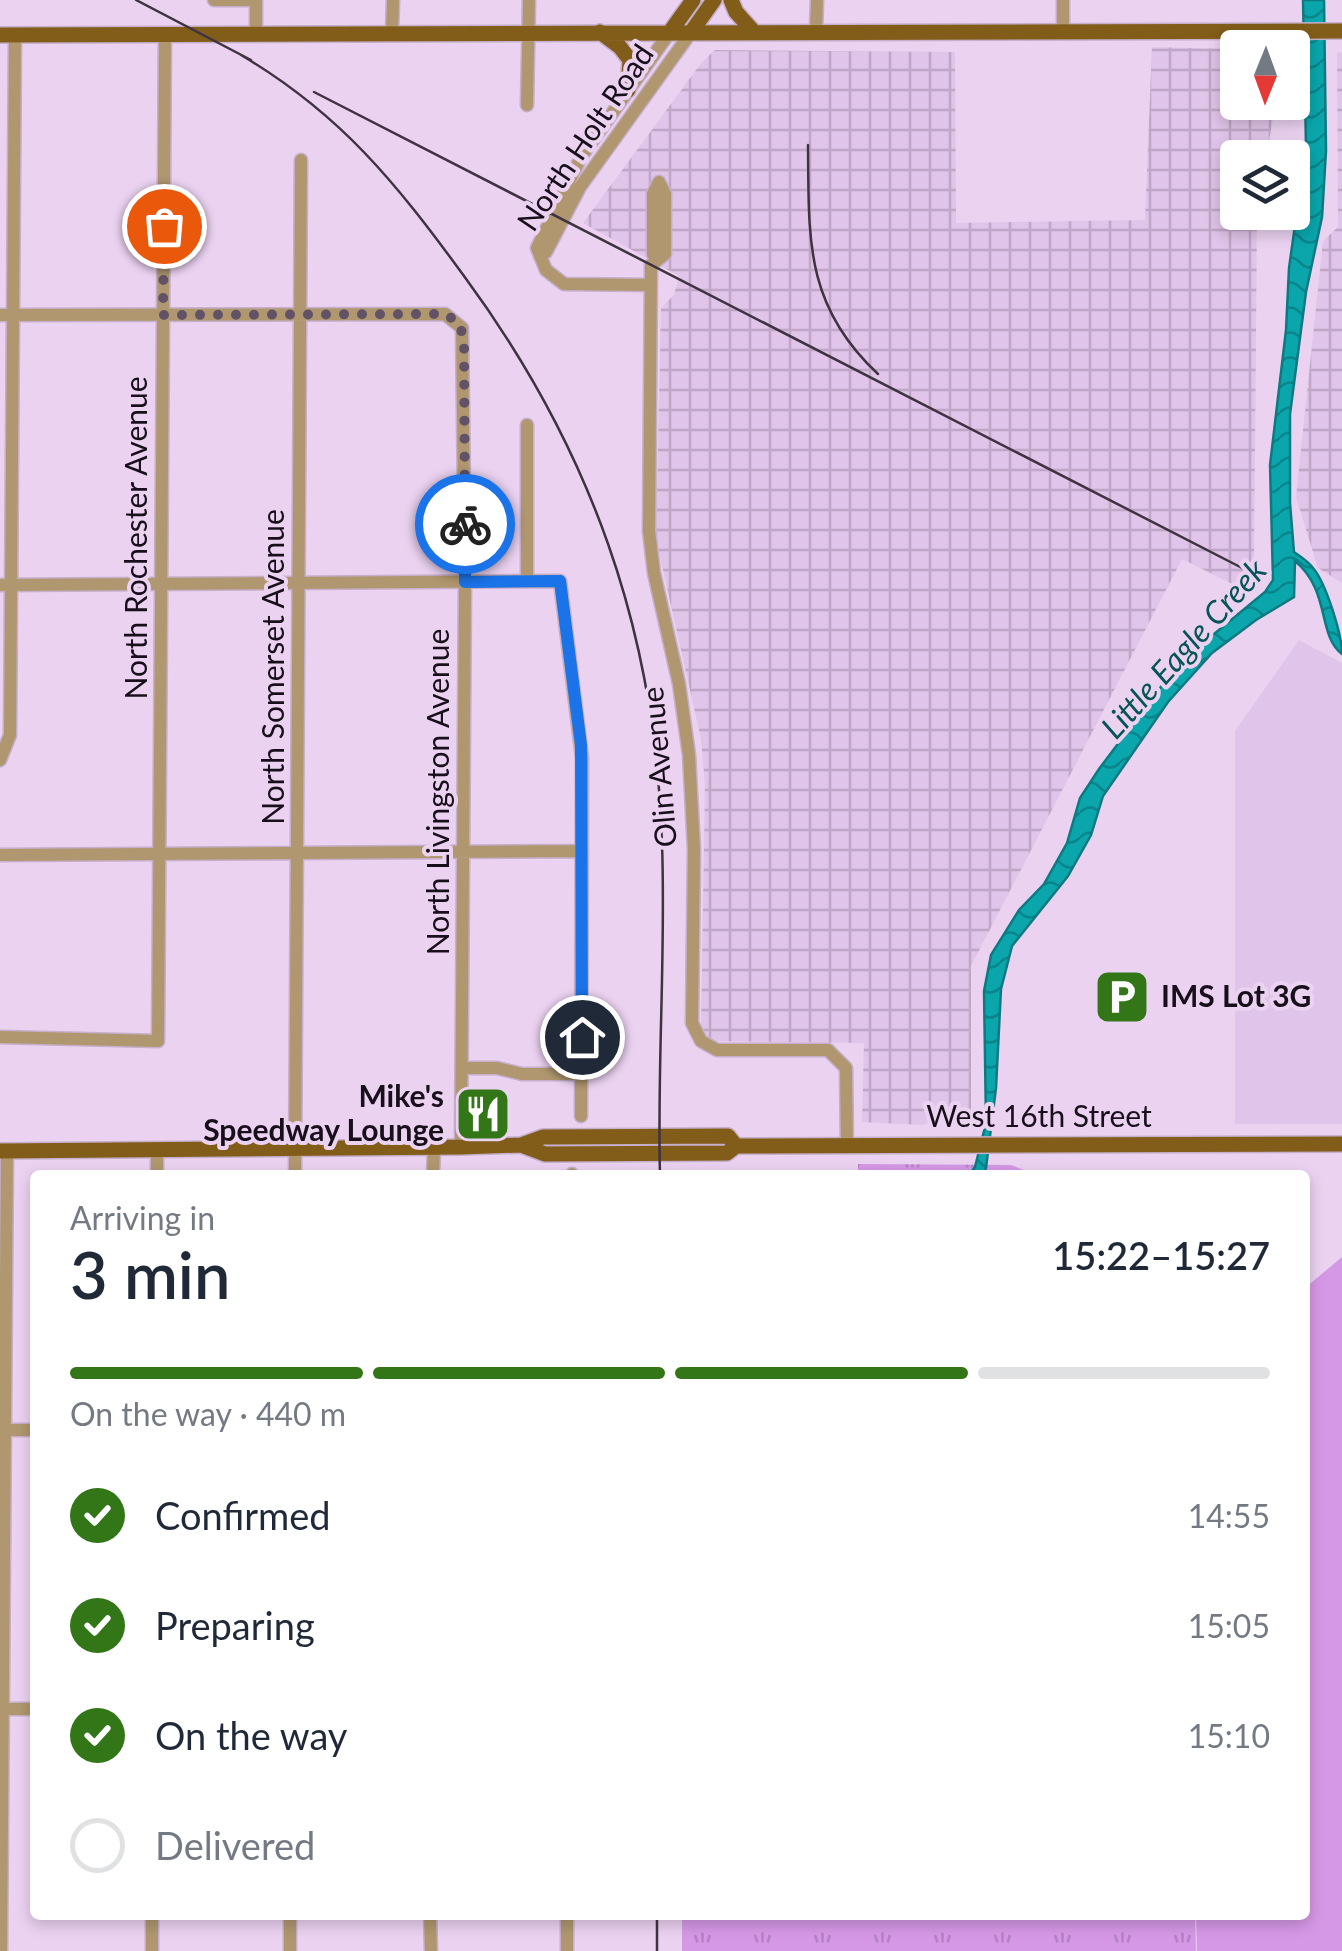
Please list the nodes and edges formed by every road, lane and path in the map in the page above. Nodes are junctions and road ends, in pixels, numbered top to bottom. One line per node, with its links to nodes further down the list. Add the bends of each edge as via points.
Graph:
1 (214, 0): 2 (street)
2 (256, 0): 19 (street)
3 (393, 0): 18 (street)
4 (529, 0): 12 (street)
5 (694, 0): 14 (main road, North Holt Road)
6 (714, 0): 15 (main road, North Holt Road)
7 (732, 0): 10 (main road)
8 (817, 0): 16 (street)
9 (1064, 0): 17 (street)
10 (753, 31): 15 (main road); 16 (main road)
11 (1342, 31): 17 (main road)
12 (528, 32): 13 (main road); 18 (main road); 23 (street)
13 (600, 32): 14 (main road); 22 (main road, via 630,60)
14 (670, 32): 15 (main road); 22 (street, North Holt Road)
15 (692, 32): 25 (street, North Holt Road, via 580,188)
16 (816, 32): 17 (main road)
17 (1063, 32)
18 (392, 33): 19 (main road)
19 (256, 34): 21 (main road)
20 (8, 35): 21 (main road); 30 (street)
21 (165, 35): 29 (street, North Rochester Avenue)
22 (628, 90): 25 (street, North Holt Road, via 581,156 537,248)
23 (527, 106)
24 (301, 160): 28 (street, North Somerset Avenue)
25 (540, 256): 27 (street, via 564,284)
26 (658, 258): 26 (street, Olin Avenue, via 665,254 666,220 659,182 653,194); 27 (street, Olin Avenue, via 650,264)
27 (650, 285): 48 (street, Olin Avenue, via 650,544 692,785 694,1030 717,1050 828,1050 846,1068)
28 (301, 314): 29 (street); 33 (street, North Livingston Avenue, via 445,314 456,320 464,338); 35 (street, North Somerset Avenue)
29 (163, 315): 30 (street); 34 (street, North Rochester Avenue)
30 (7, 316): 36 (street)
31 (527, 425): 32 (street)
32 (527, 581): 33 (street); 39 (street, via 560,581 580,727)
33 (465, 582): 35 (street); 38 (street, North Livingston Avenue)
34 (161, 584): 35 (street); 36 (street); 41 (street, North Rochester Avenue)
35 (299, 584): 40 (street, North Somerset Avenue)
36 (6, 585): 37 (street, via 10,738)
37 (0, 760)
38 (463, 852): 39 (street); 40 (street); 44 (street, North Livingston Avenue)
39 (582, 852): 45 (street)
40 (298, 853): 41 (street); 51 (street, North Somerset Avenue)
41 (159, 854): 42 (street); 43 (street, North Rochester Avenue, via 158,1041)
42 (0, 855)
43 (0, 1038)
44 (462, 1068): 45 (street); 49 (street, North Livingston Avenue)
45 (582, 1074): 46 (street)
46 (581, 1116)
47 (1342, 1144): 48 (main road, West 16th Street)
48 (846, 1146): 49 (main road, West 16th Street, via 558,1154 522,1145)
49 (461, 1147): 50 (main road, West 16th Street)
50 (434, 1148): 51 (main road, West 16th Street); 56 (street)
51 (296, 1149): 52 (main road, West 16th Street); 55 (street, North Somerset Avenue)
52 (157, 1150): 53 (main road, West 16th Street); 54 (street)
53 (4, 1151): 57 (street)
54 (157, 1170)
55 (296, 1170)
56 (434, 1170)
57 (3, 1430): 58 (street); 59 (street)
58 (30, 1430)
59 (2, 1709): 60 (street); 65 (street)
60 (30, 1709)
61 (152, 1920): 66 (street)
62 (290, 1920): 67 (street)
63 (430, 1920): 68 (street)
64 (567, 1920): 69 (street)
65 (2, 1951)
66 (152, 1951)
67 (290, 1951)
68 (430, 1951)
69 (566, 1951)

